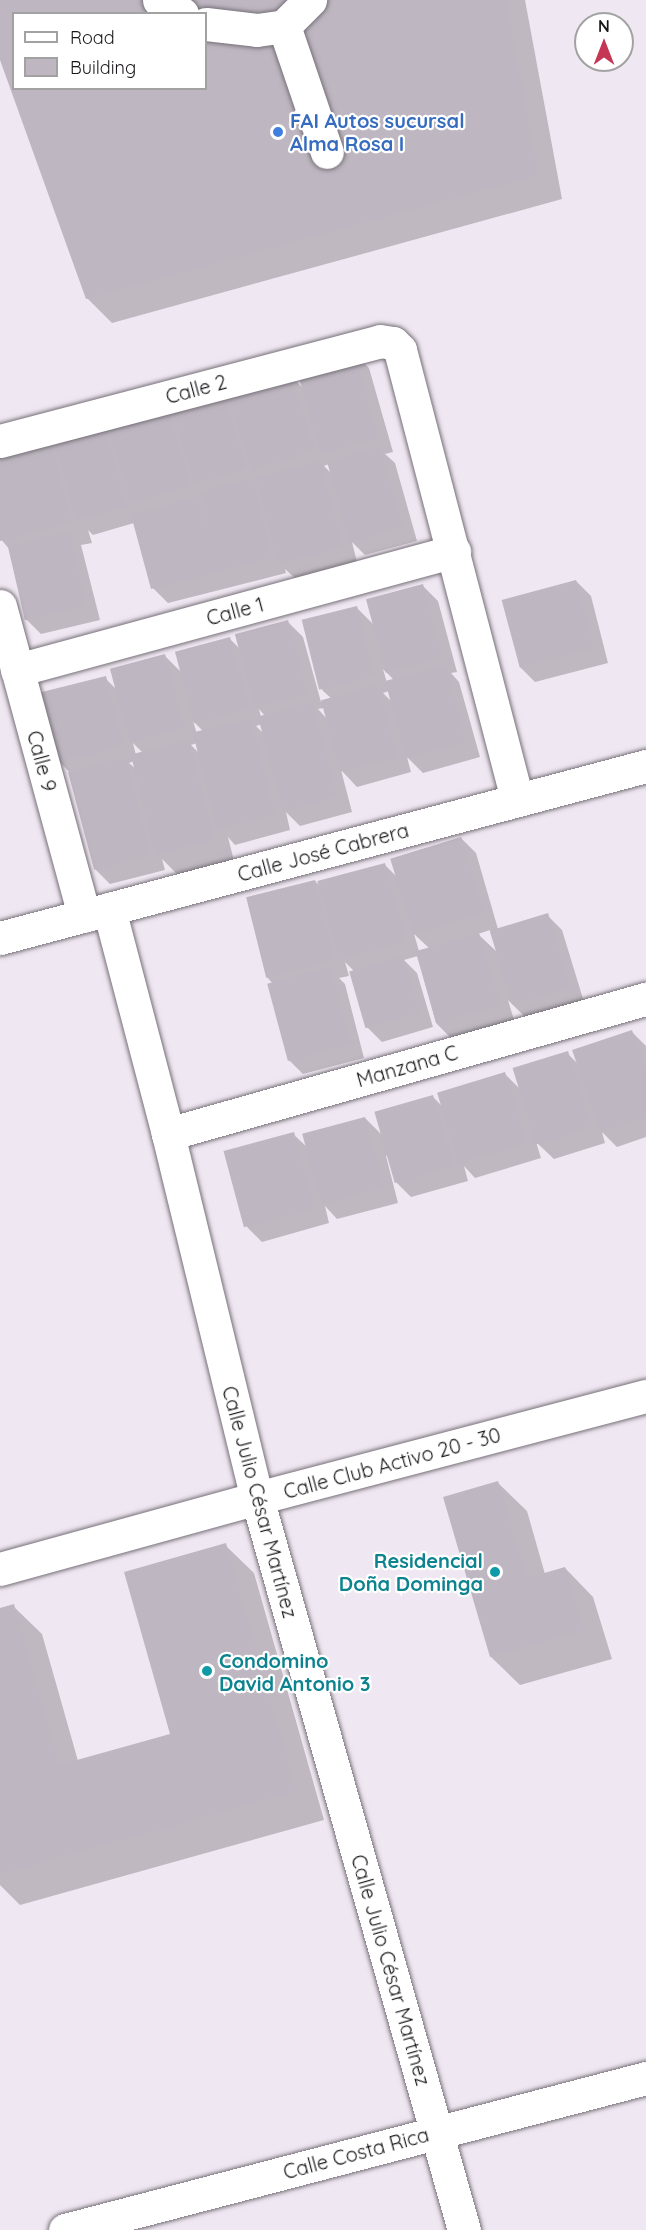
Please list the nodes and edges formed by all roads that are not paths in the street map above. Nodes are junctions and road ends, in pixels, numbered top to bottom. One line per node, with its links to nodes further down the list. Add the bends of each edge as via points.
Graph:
1 (159, 0): 3 (street)
2 (309, 0): 5 (street)
3 (179, 12)
4 (207, 24): 5 (street, via 257,30)
5 (284, 26): 6 (street)
6 (327, 152)
7 (0, 441): 8 (street, Calle 2, via 380,341 393,343 400,350)
8 (454, 552): 10 (street, Calle 1); 12 (street)
9 (0, 606): 10 (street, Calle 9)
10 (17, 670): 13 (street, Calle 9)
11 (646, 766): 12 (street, Calle José Cabrera)
12 (517, 800): 13 (street, Calle José Cabrera)
13 (96, 912): 14 (street, Calle José Cabrera); 16 (street, Calle Julio César Martínez)
14 (0, 938)
15 (646, 999): 16 (street, Manzana C)
16 (168, 1134): 18 (street, Calle Julio César Martínez)
17 (646, 1396): 18 (street, Calle Club Activo 20 - 30)
18 (257, 1498): 19 (street, Calle Club Activo 20 - 30); 21 (street, Calle Julio César Martínez)
19 (0, 1569)
20 (646, 2078): 21 (street, Calle Costa Rica)
21 (437, 2132): 22 (street, Calle Costa Rica); 23 (street, Calle Julio César Martínez)
22 (66, 2230)
23 (464, 2230)

